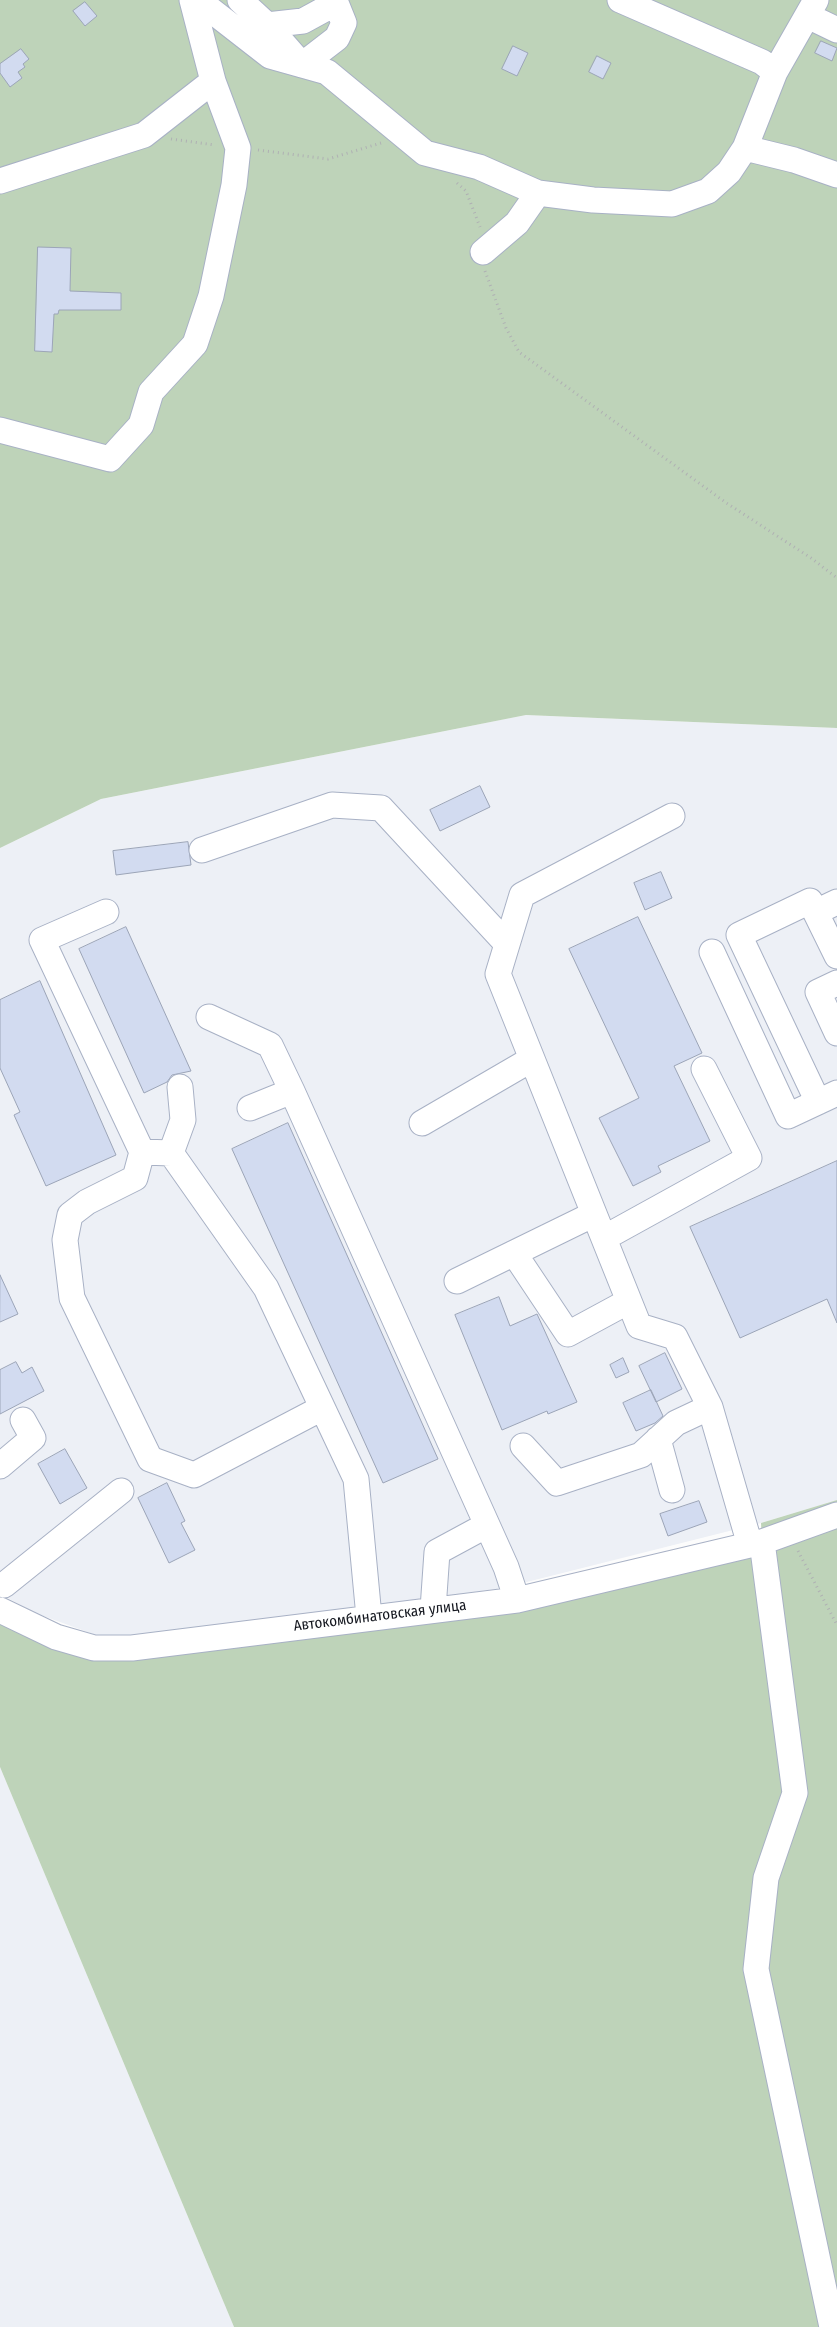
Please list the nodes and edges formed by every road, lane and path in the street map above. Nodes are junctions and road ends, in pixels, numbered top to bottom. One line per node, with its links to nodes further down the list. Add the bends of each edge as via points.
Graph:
1 (192, 0): 11 (street)
2 (198, 0): 9 (street, via 270,56)
3 (240, 0): 7 (street)
4 (620, 0): 10 (street, via 762,62)
5 (337, 2): 7 (street, via 303,21); 9 (street, via 344,23 337,38)
6 (812, 8): 8 (street); 10 (street)
7 (267, 25): 9 (street)
8 (837, 30)
9 (302, 65): 19 (street, via 327,72 425,153 479,166)
10 (775, 72): 15 (street)
11 (213, 81): 12 (street); 14 (street)
12 (144, 135): 14 (path); 18 (street)
13 (387, 144): 14 (path, via 378,142 328,159)
14 (238, 148): 21 (street, via 234,185 211,296 195,344 151,392 141,425 110,459)
15 (745, 148): 16 (street); 19 (street, via 729,172 708,191 672,204)
16 (837, 175)
17 (452, 178): 20 (path, via 466,191 480,229)
18 (0, 181)
19 (538, 193): 20 (street, via 517,222)
20 (483, 252): 22 (path, via 486,275 519,352 725,502)
21 (0, 430)
22 (837, 578)
23 (672, 816): 27 (street, via 522,895)
24 (202, 850): 27 (street, via 332,805 381,808)
25 (826, 907): 29 (street); 37 (street, via 810,901 740,935)
26 (106, 912): 40 (street, via 42,940)
27 (507, 944): 33 (street, via 498,974)
28 (712, 952): 37 (street, via 788,1116)
29 (837, 956)
30 (837, 983): 32 (street, via 818,992)
31 (209, 1017): 36 (street, via 270,1045)
32 (837, 1033)
33 (532, 1059): 39 (street); 42 (street)
34 (704, 1069): 43 (street, via 749,1158)
35 (180, 1087): 41 (street, via 183,1120)
36 (292, 1091): 38 (street); 56 (street)
37 (827, 1098)
38 (250, 1108)
39 (422, 1123)
40 (142, 1152): 41 (street); 47 (street, via 134,1178 70,1215 65,1240 72,1298 150,1459 194,1475)
41 (171, 1153): 47 (street, via 266,1288)
42 (594, 1214): 43 (street); 44 (street)
43 (604, 1238): 46 (street)
44 (514, 1253): 45 (street); 46 (street, via 568,1334)
45 (457, 1281)
46 (629, 1301): 48 (street, via 639,1326 675,1337)
47 (322, 1408): 63 (street, via 356,1479)
48 (710, 1408): 50 (street, via 676,1423); 58 (street)
49 (23, 1420): 52 (street, via 32,1438)
50 (658, 1439): 51 (street, via 641,1455 557,1483); 53 (street)
51 (523, 1446)
52 (0, 1466)
53 (672, 1490)
54 (121, 1491): 59 (street)
55 (837, 1515): 57 (street, Автокомбинатовская улица)
56 (487, 1526): 60 (street); 61 (street, via 438,1552)
57 (789, 1532): 58 (street, Автокомбинатовская улица); 64 (path)
58 (756, 1543): 60 (street, Автокомбинатовская улица); 65 (street, via 795,1793 766,1878 756,1969)
59 (2, 1580): 62 (street)
60 (517, 1600): 61 (street, Автокомбинатовская улица)
61 (433, 1609): 63 (street, Автокомбинатовская улица)
62 (5, 1613): 63 (street, Автокомбинатовская улица, via 56,1637 94,1648 132,1648)
63 (369, 1617)
64 (837, 1625)
65 (832, 2327)

